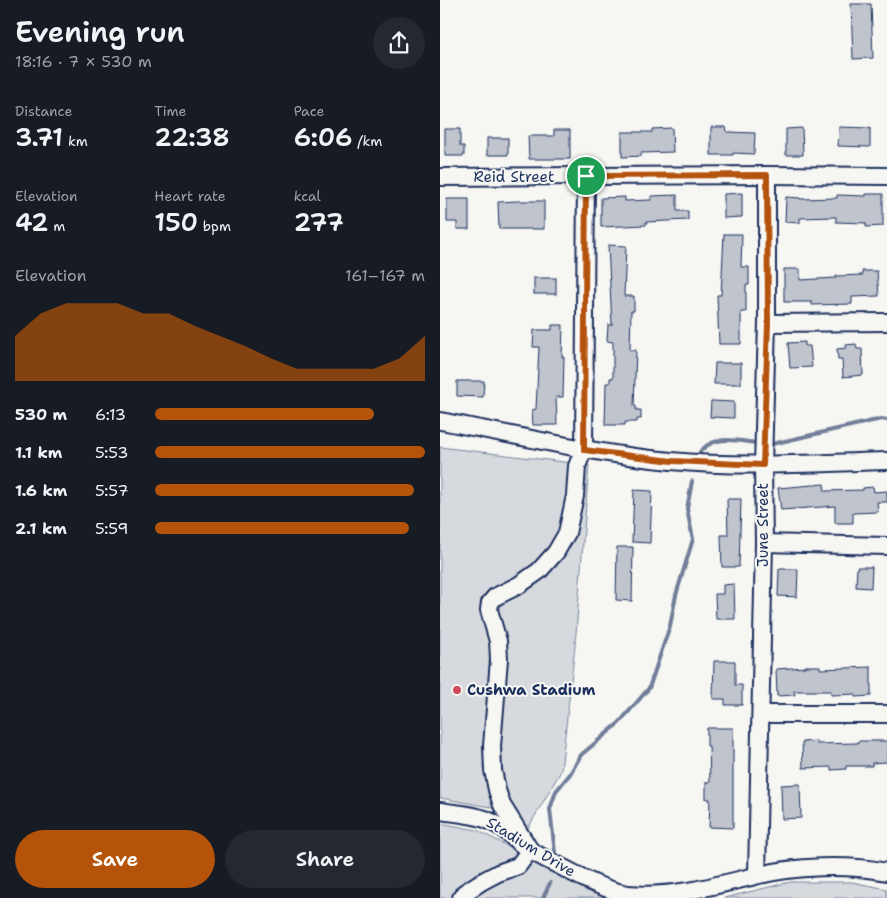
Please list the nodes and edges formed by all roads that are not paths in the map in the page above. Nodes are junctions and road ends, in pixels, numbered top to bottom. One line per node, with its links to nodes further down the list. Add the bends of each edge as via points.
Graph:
1 (767, 175): 2 (street, Reid Street); 3 (street, Reid Street); 6 (street, June Street)
2 (586, 176): 4 (street, Reid Street); 8 (street)
3 (887, 176)
4 (440, 177)
5 (887, 322): 6 (street)
6 (768, 323): 10 (street, June Street)
7 (440, 421): 8 (street)
8 (584, 450): 10 (street, via 672,461); 16 (street, via 577,466 567,533 556,552 539,571 490,602 499,659 493,770 502,805)
9 (887, 461): 10 (street)
10 (763, 465): 11 (street, June Street)
11 (764, 543): 12 (street); 13 (street, June Street)
12 (887, 546)
13 (761, 714): 14 (street); 18 (street, June Street)
14 (887, 714)
15 (440, 811): 16 (street, Stadium Drive, via 484,818 507,830)
16 (530, 850): 18 (street, Stadium Drive, via 608,890 628,894 653,896 696,891); 19 (street, via 518,866 480,882)
17 (887, 872): 18 (street, Stadium Drive, via 840,867)
18 (757, 875)
19 (461, 898)

